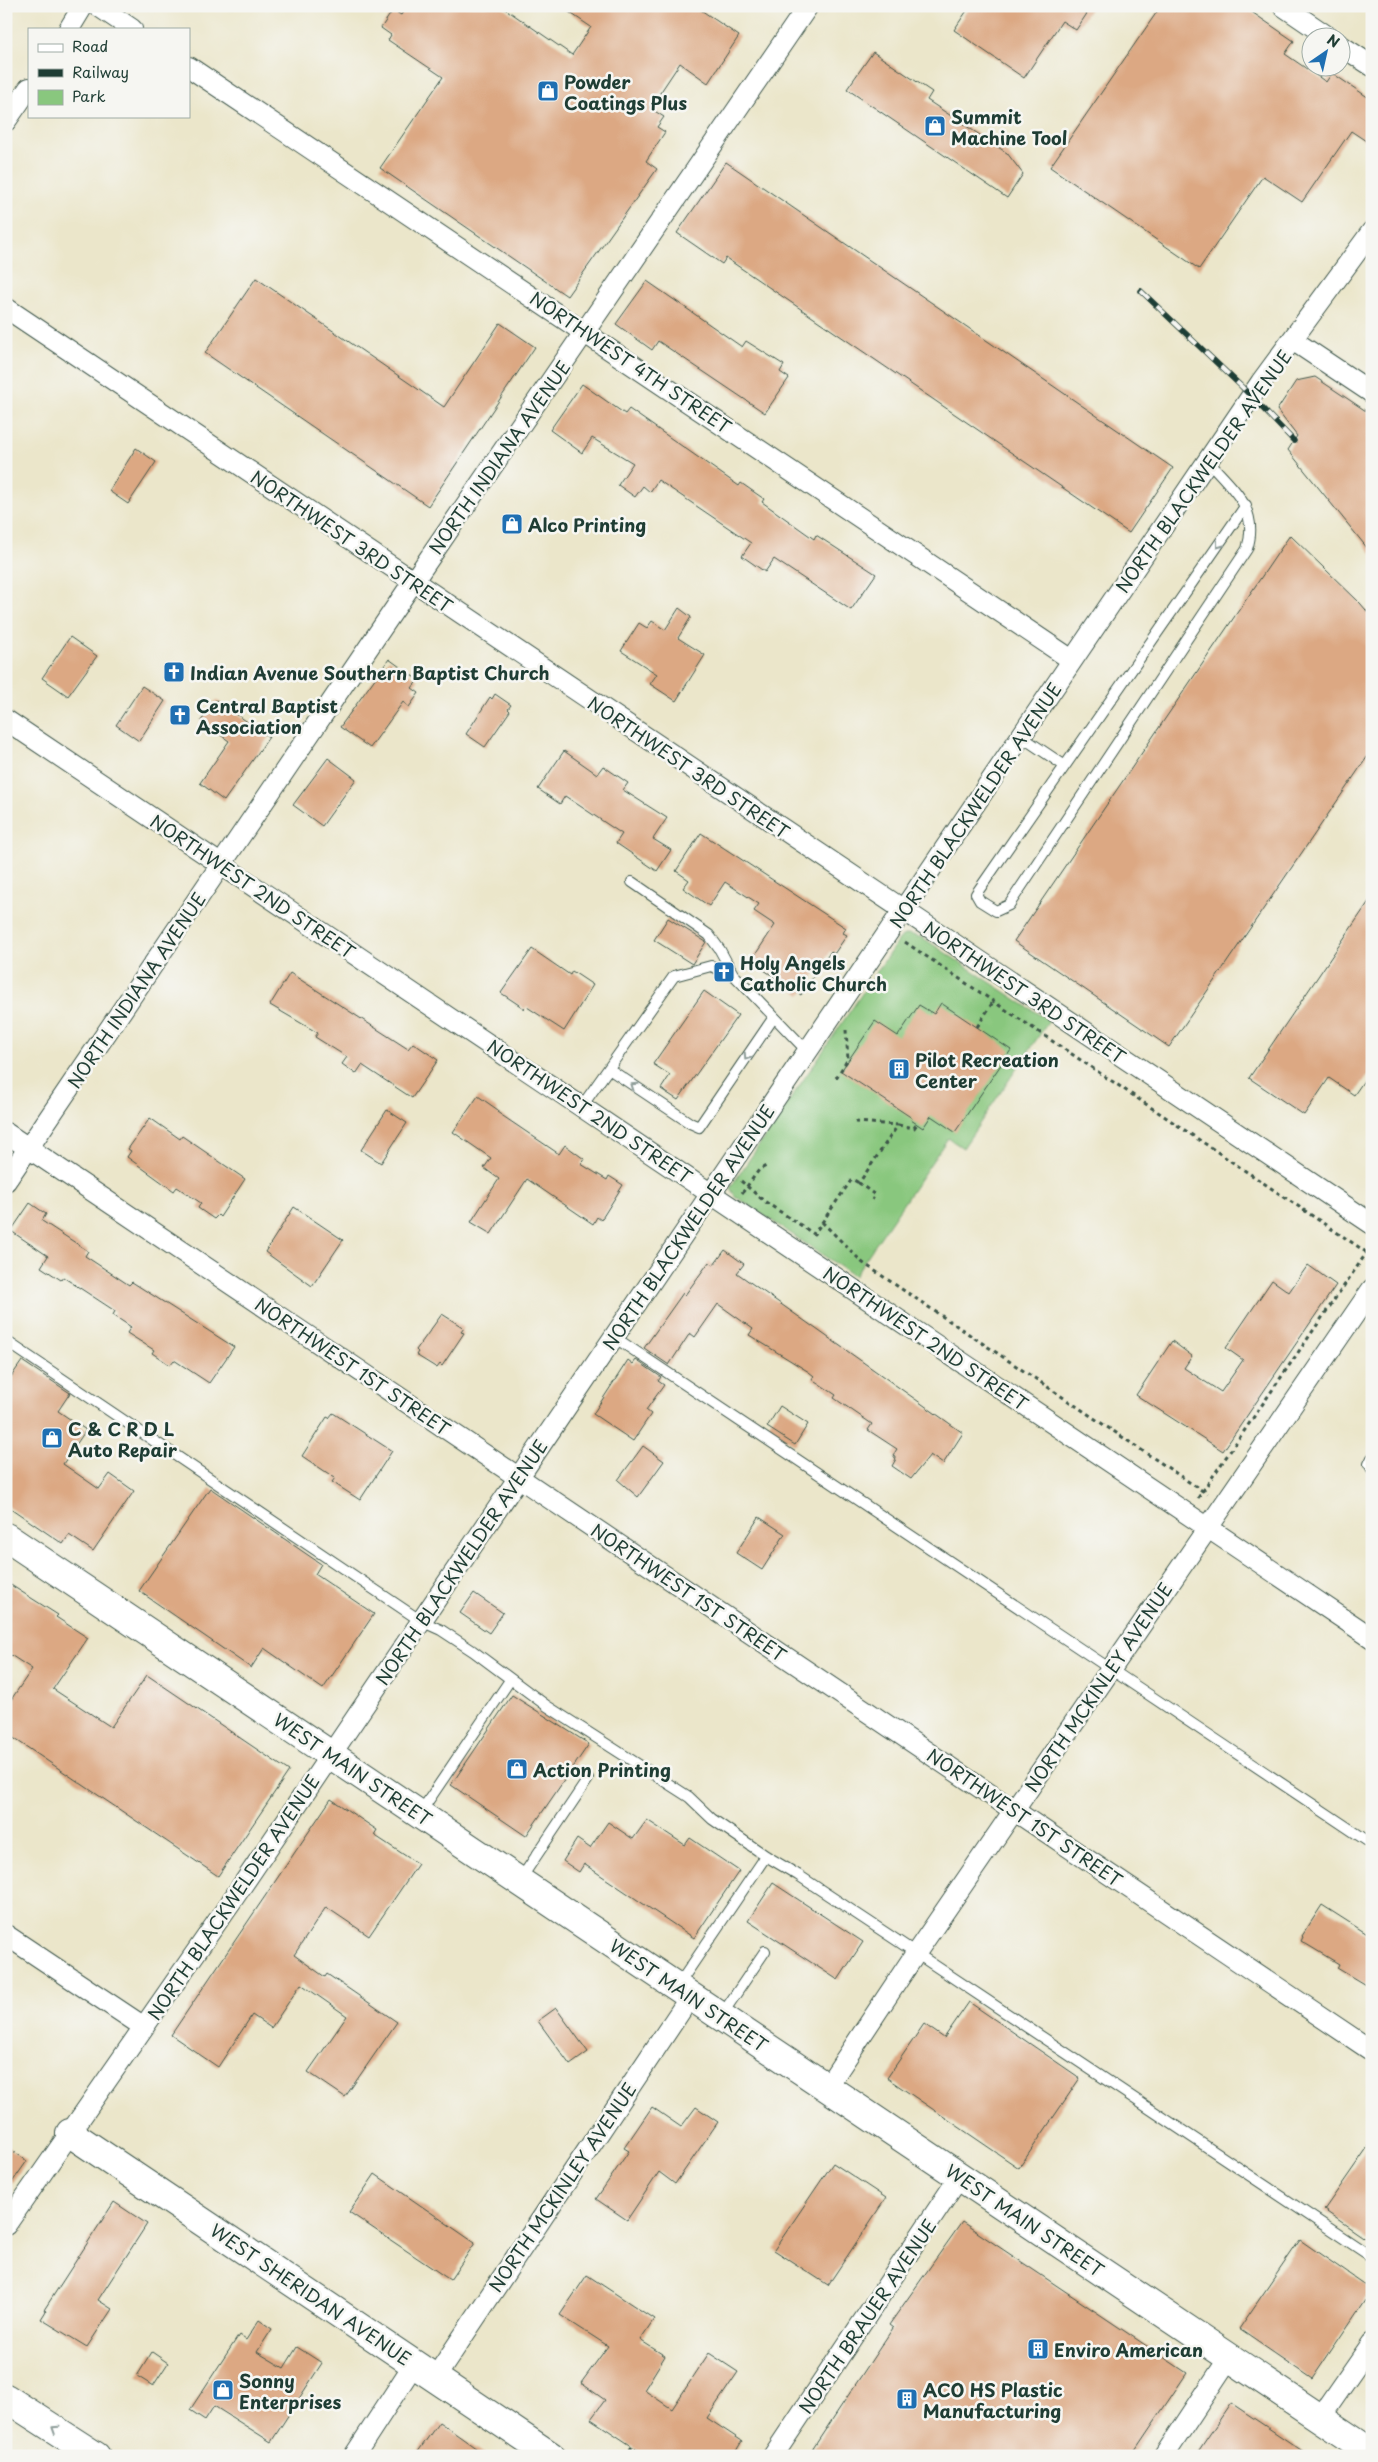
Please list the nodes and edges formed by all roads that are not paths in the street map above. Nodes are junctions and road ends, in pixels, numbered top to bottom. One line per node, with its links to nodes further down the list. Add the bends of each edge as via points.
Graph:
1 (83, 6): 5 (street)
2 (98, 6): 6 (street)
3 (808, 6): 15 (street, NORTH INDIANA AVENUE)
4 (1283, 6): 7 (street)
5 (70, 28)
6 (131, 28)
7 (1315, 28)
8 (1350, 52): 9 (street)
9 (1372, 66)
10 (190, 67): 15 (street, NORTHWEST 4TH STREET)
11 (28, 89): 12 (street)
12 (6, 121)
13 (1372, 231): 16 (street, NORTH BLACKWELDER AVENUE)
14 (6, 308): 20 (street, NORTHWEST 3RD STREET)
15 (586, 332): 20 (street, NORTH INDIANA AVENUE); 21 (street, NORTHWEST 4TH STREET)
16 (1294, 341): 17 (street); 18 (street, NORTH BLACKWELDER AVENUE)
17 (1372, 393)
18 (1208, 461): 19 (lane); 21 (street, NORTH BLACKWELDER AVENUE)
19 (1246, 505): 24 (lane, one-way to 24); 24 (lane, via 1252,535 1247,549 1009,905 996,911 980,901 976,894)
20 (413, 582): 25 (street, NORTH INDIANA AVENUE); 27 (street, NORTHWEST 3RD STREET)
21 (1072, 660): 23 (street, NORTH BLACKWELDER AVENUE)
22 (6, 720): 25 (street, NORTHWEST 2ND STREET)
23 (1022, 737): 24 (lane); 27 (street, NORTH BLACKWELDER AVENUE)
24 (1065, 766)
25 (220, 865): 32 (street, NORTHWEST 2ND STREET); 34 (street, NORTH INDIANA AVENUE)
26 (632, 882): 28 (lane, via 709,935)
27 (904, 912): 30 (street, NORTH BLACKWELDER AVENUE, via 898,937); 37 (street, NORTHWEST 3RD STREET)
28 (733, 974): 29 (lane); 31 (lane, via 711,966 674,976)
29 (774, 1017): 30 (lane); 31 (lane, one-way to 31, via 700,1127)
30 (808, 1052): 36 (street, NORTH BLACKWELDER AVENUE)
31 (609, 1069): 32 (lane)
32 (582, 1106): 36 (street, NORTHWEST 2ND STREET)
33 (6, 1133): 34 (street, NORTHWEST 1ST STREET)
34 (29, 1148): 35 (street, NORTH INDIANA AVENUE); 43 (street, NORTHWEST 1ST STREET)
35 (6, 1180)
36 (711, 1192): 39 (street, NORTH BLACKWELDER AVENUE); 44 (street, NORTHWEST 2ND STREET)
37 (1372, 1224)
38 (1372, 1289): 44 (street, NORTH MCKINLEY AVENUE)
39 (614, 1337): 43 (street, NORTH BLACKWELDER AVENUE); 48 (lane)
40 (6, 1341): 46 (lane)
41 (1372, 1458): 42 (lane, via 1369,1464)
42 (1372, 1469)
43 (519, 1478): 46 (street, NORTH BLACKWELDER AVENUE); 52 (street, NORTHWEST 1ST STREET)
44 (1207, 1528): 47 (street, NORTHWEST 2ND STREET); 48 (street, NORTH MCKINLEY AVENUE)
45 (6, 1537): 50 (main road, WEST MAIN STREET)
46 (421, 1621): 49 (lane, via 441,1630); 50 (street, NORTH BLACKWELDER AVENUE)
47 (1372, 1638)
48 (1111, 1669): 52 (street, NORTH MCKINLEY AVENUE); 54 (lane)
49 (510, 1680): 53 (lane); 55 (lane, via 689,1796 712,1819)
50 (331, 1754): 53 (main road, WEST MAIN STREET); 62 (street, NORTH BLACKWELDER AVENUE)
51 (588, 1779): 56 (lane)
52 (1014, 1810): 59 (street, NORTH MCKINLEY AVENUE); 63 (street, NORTHWEST 1ST STREET)
53 (419, 1814): 56 (main road, WEST MAIN STREET)
54 (1372, 1844)
55 (766, 1856): 59 (lane); 60 (lane)
56 (520, 1881): 60 (main road, WEST MAIN STREET)
57 (6, 1935): 62 (street)
58 (765, 1951): 61 (lane)
59 (916, 1953): 64 (street, NORTH MCKINLEY AVENUE); 68 (lane)
60 (684, 1992): 61 (main road, WEST MAIN STREET); 71 (street, NORTH MCKINLEY AVENUE)
61 (721, 2017): 64 (main road, WEST MAIN STREET)
62 (144, 2027): 65 (street, NORTH BLACKWELDER AVENUE)
63 (1372, 2051)
64 (827, 2087): 66 (main road, WEST MAIN STREET)
65 (70, 2133): 67 (street, NORTH BLACKWELDER AVENUE); 71 (main road, WEST SHERIDAN AVENUE)
66 (960, 2176): 70 (main road, WEST MAIN STREET); 78 (street, NORTH BRAUER AVENUE)
67 (6, 2225)
68 (1372, 2257)
69 (1372, 2343): 73 (street)
70 (1229, 2358): 73 (main road, WEST MAIN STREET); 79 (street)
71 (425, 2371): 76 (street, NORTH MCKINLEY AVENUE); 77 (main road, WEST SHERIDAN AVENUE)
72 (6, 2398): 75 (main road, one-way to 72)
73 (1320, 2418): 74 (main road, WEST MAIN STREET)
74 (1372, 2453)
75 (96, 2456)
76 (354, 2456)
77 (551, 2456)
78 (773, 2456)
79 (1164, 2456)

